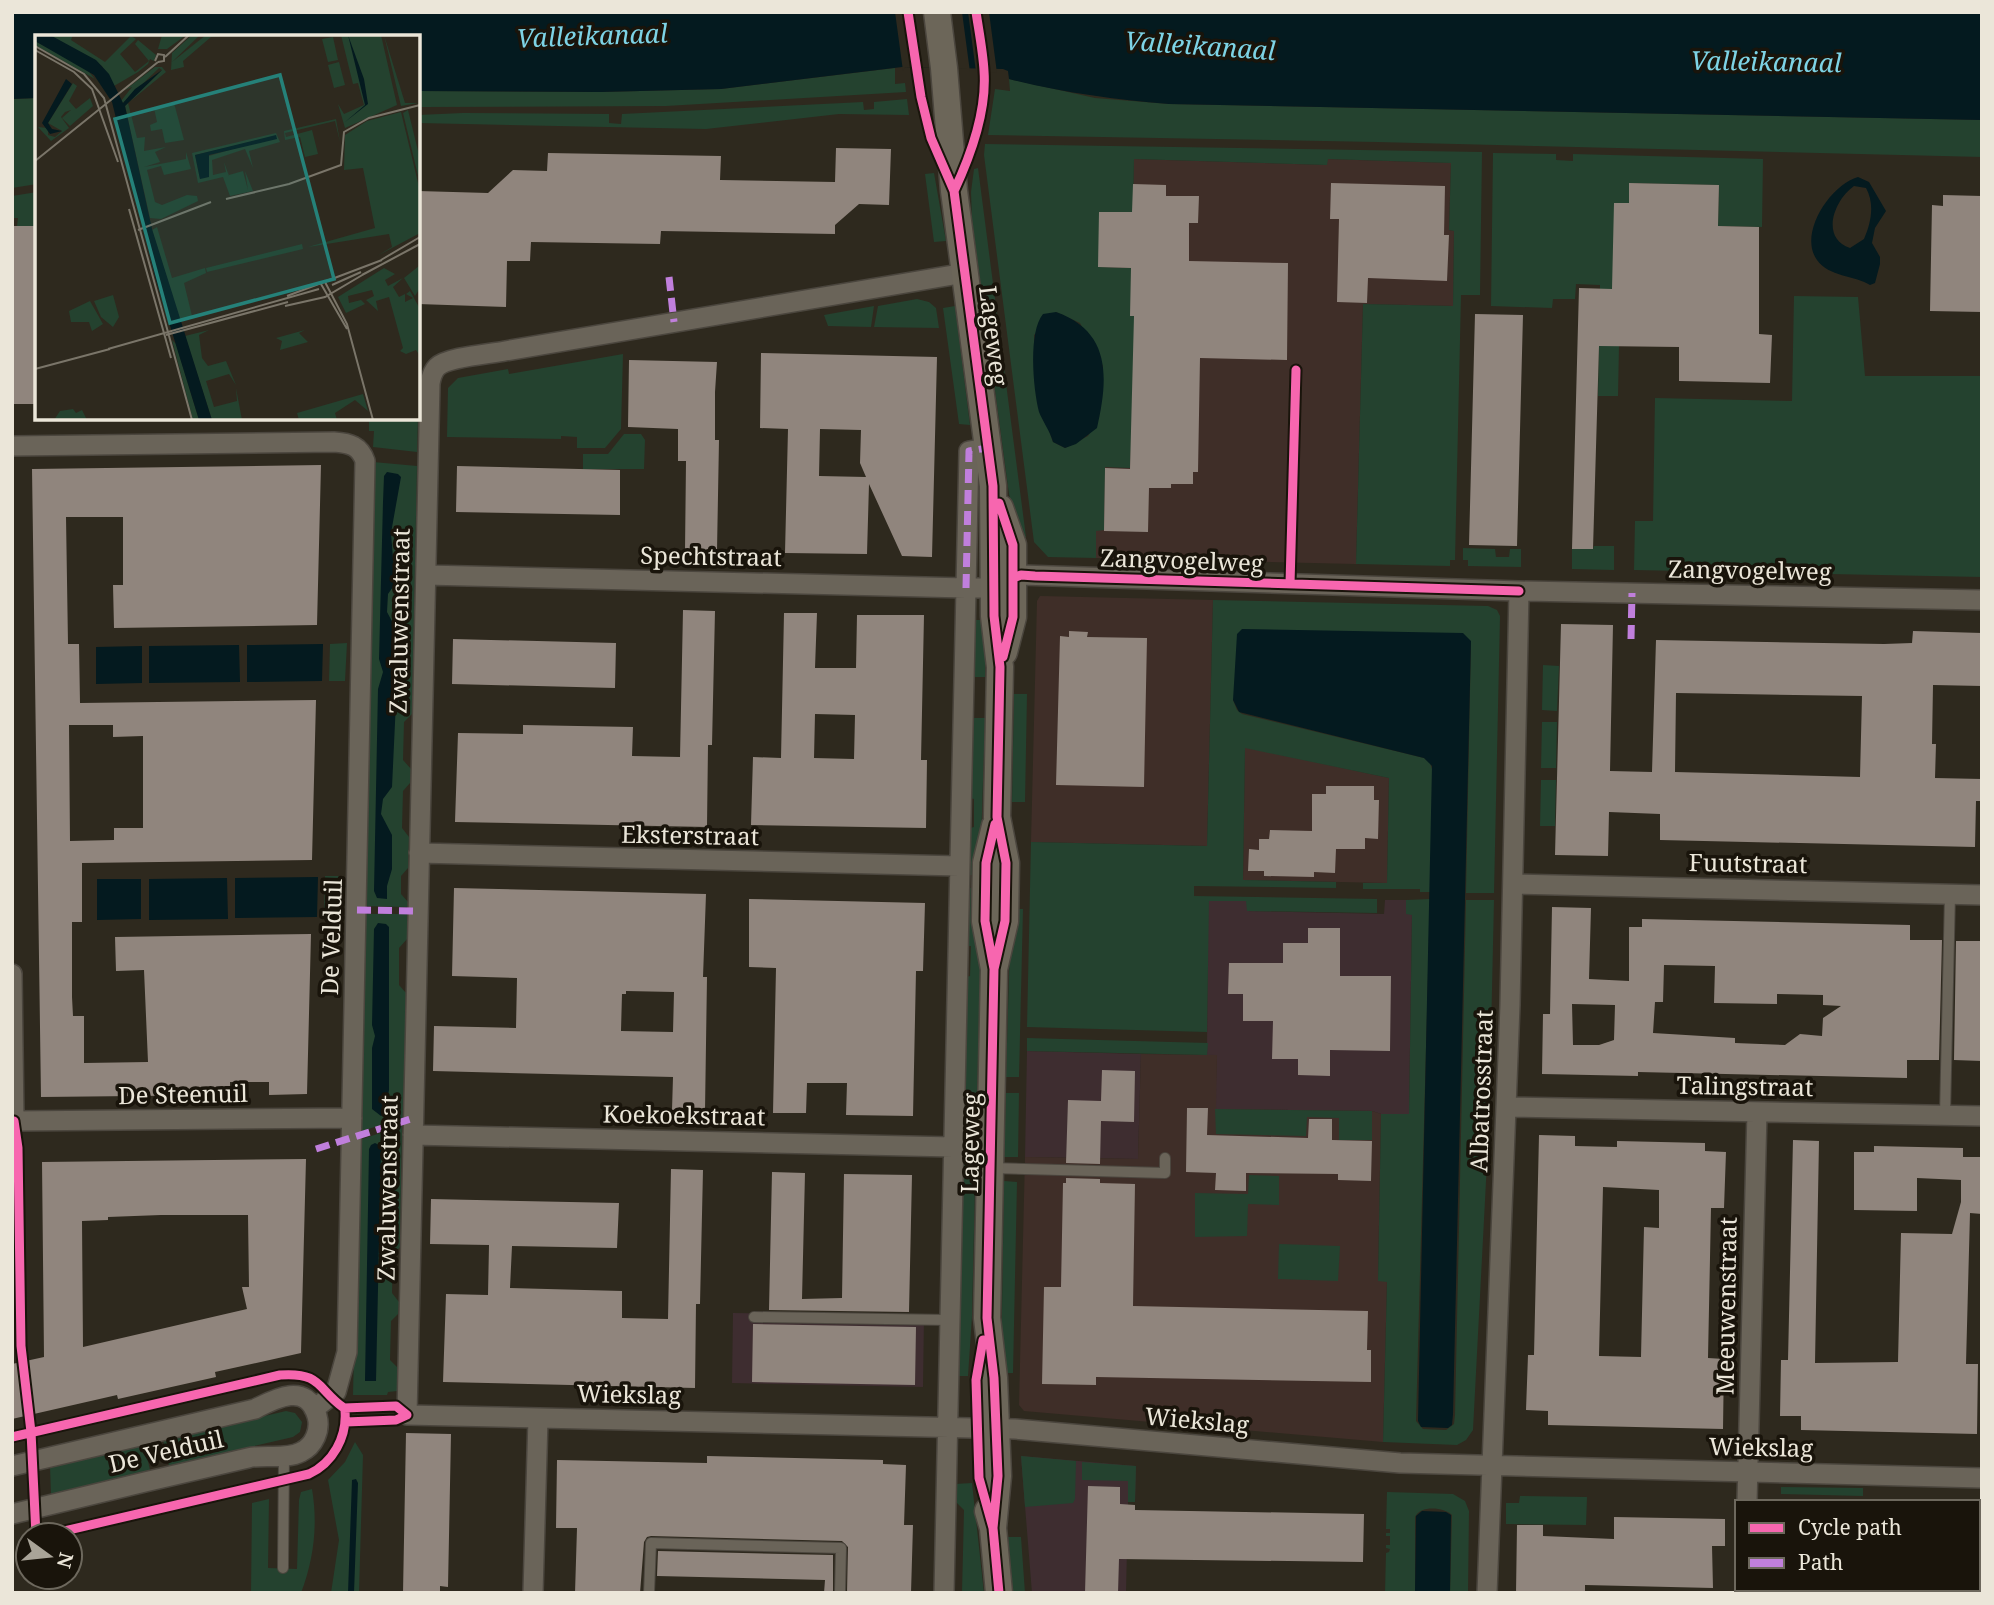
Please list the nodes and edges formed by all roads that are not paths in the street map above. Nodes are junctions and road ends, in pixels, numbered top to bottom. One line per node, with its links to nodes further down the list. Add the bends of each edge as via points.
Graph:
1 (937, 12): 2 (street, Lageweg)
2 (965, 273): 4 (street, Lageweg); 5 (street, Zwaluwenstraat, via 505,351 437,367 430,383)
3 (12, 446): 20 (street, De Velduil, via 334,442 351,444 363,454)
4 (988, 448): 6 (street, Lageweg); 7 (street, Lageweg, via 969,451)
5 (426, 575): 7 (street, Spechtstraat); 10 (street, Zwaluwenstraat)
6 (1004, 581): 7 (street, Spechtstraat); 8 (street, Zangvogelweg, via 1021,575); 24 (street, Lageweg, via 994,616 1000,667 997,817 986,863 985,921 994,969)
7 (965, 588): 11 (street, Lageweg)
8 (1519, 592): 9 (street, Zangvogelweg); 12 (street, Albatrosstraat)
9 (1982, 600)
10 (419, 853): 11 (street, Eksterstraat); 21 (street, Zwaluwenstraat)
11 (959, 866): 22 (street, Lageweg)
12 (1513, 884): 13 (street, Fuutstraat); 16 (street, Albatrosstraat)
13 (1950, 894): 14 (street, Fuutstraat); 18 (lane)
14 (1982, 895)
15 (12, 974): 20 (street, De Steenuil, via 14,1121)
16 (1507, 1107): 17 (street, Talingstraat); 34 (street, Albatrosstraat)
17 (1757, 1112): 18 (street, Talingstraat); 35 (street, Meeuwenstraat)
18 (1945, 1115): 19 (street, Talingstraat)
19 (1982, 1116)
20 (352, 1118): 27 (street, De Velduil, via 347,1352 335,1392)
21 (414, 1135): 22 (street, Koekoekstraat); 28 (street, Zwaluwenstraat)
22 (953, 1147): 26 (street, Lageweg)
23 (1165, 1158): 24 (lane, via 1164,1173)
24 (990, 1168): 31 (street, Lageweg, via 987,1318 994,1378)
25 (754, 1317): 26 (lane)
26 (948, 1320): 30 (street, Lageweg)
27 (314, 1409): 32 (street, De Velduil, via 318,1428 312,1443 299,1454); 33 (street, De Velduil, via 299,1396 279,1396 255,1409)
28 (407, 1415): 29 (street, Wiekslag)
29 (538, 1418): 30 (street, Wiekslag); 40 (street)
30 (946, 1427): 31 (street, Wiekslag); 43 (street, Lageweg)
31 (986, 1429): 34 (street, Wiekslag, via 1377,1462); 44 (street, Lageweg, via 998,1476 993,1528)
32 (284, 1456): 38 (street, De Velduil, via 255,1456); 39 (lane)
33 (12, 1466)
34 (1490, 1467): 35 (street, Wiekslag); 45 (street, Albatrosstraat)
35 (1748, 1473): 36 (street, Wiekslag); 37 (street, Meeuwenstraat)
36 (1982, 1478)
37 (1747, 1500)
38 (12, 1514)
39 (283, 1569)
40 (533, 1593)
41 (649, 1593): 42 (lane, via 650,1543 841,1548)
42 (840, 1593)
43 (944, 1593)
44 (999, 1593)
45 (1487, 1593)

